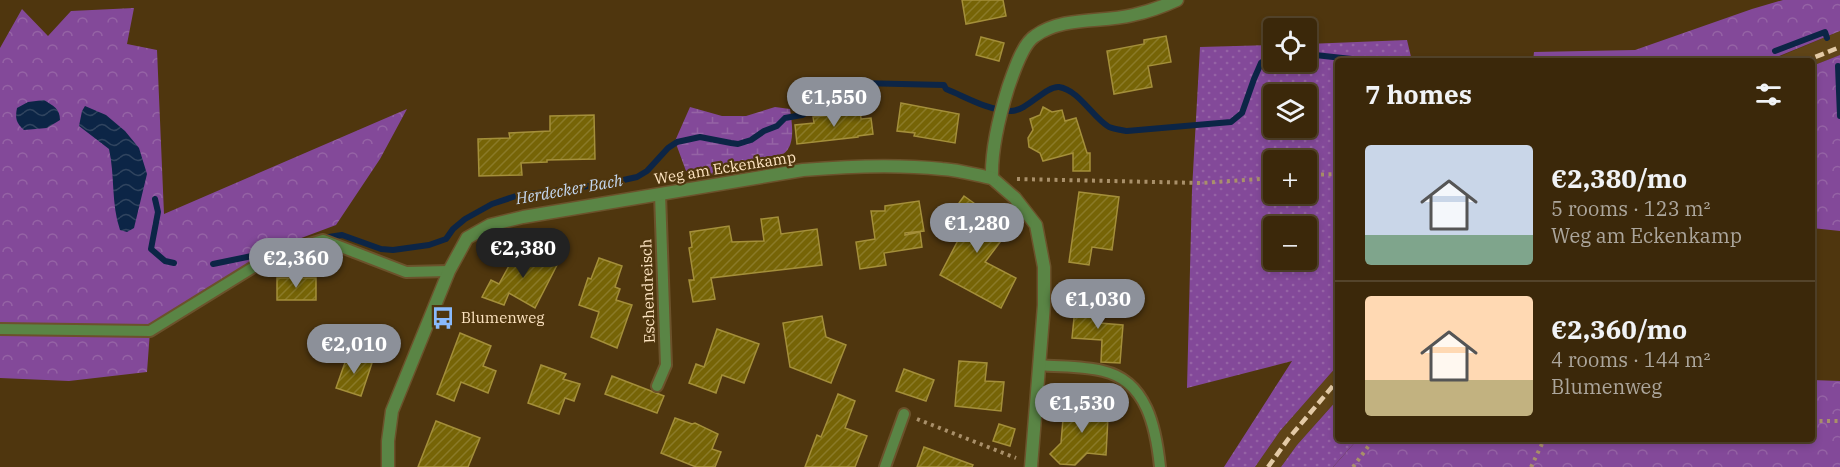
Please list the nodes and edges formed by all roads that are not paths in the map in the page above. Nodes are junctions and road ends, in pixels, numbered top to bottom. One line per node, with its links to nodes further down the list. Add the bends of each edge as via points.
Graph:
1 (1177, 0): 2 (street, via 1132,15 1056,26 1033,36 1017,62 1006,95 997,129)
2 (993, 178): 3 (street, Weg am Eckenkamp, via 944,169 848,166); 6 (street, via 1036,225 1044,267)
3 (660, 194): 4 (street, Weg am Eckenkamp, via 490,225 467,238); 7 (lane, Eschendreisch, via 666,364)
4 (449, 271): 5 (lane, via 406,272 323,240 273,255 150,331); 10 (street, via 392,411)
5 (0, 329)
6 (1039, 365): 9 (street); 12 (lane, via 1103,371 1135,387 1152,423)
7 (657, 386)
8 (904, 414): 11 (lane)
9 (1031, 466)
10 (388, 467)
11 (885, 467)
12 (1160, 467)

